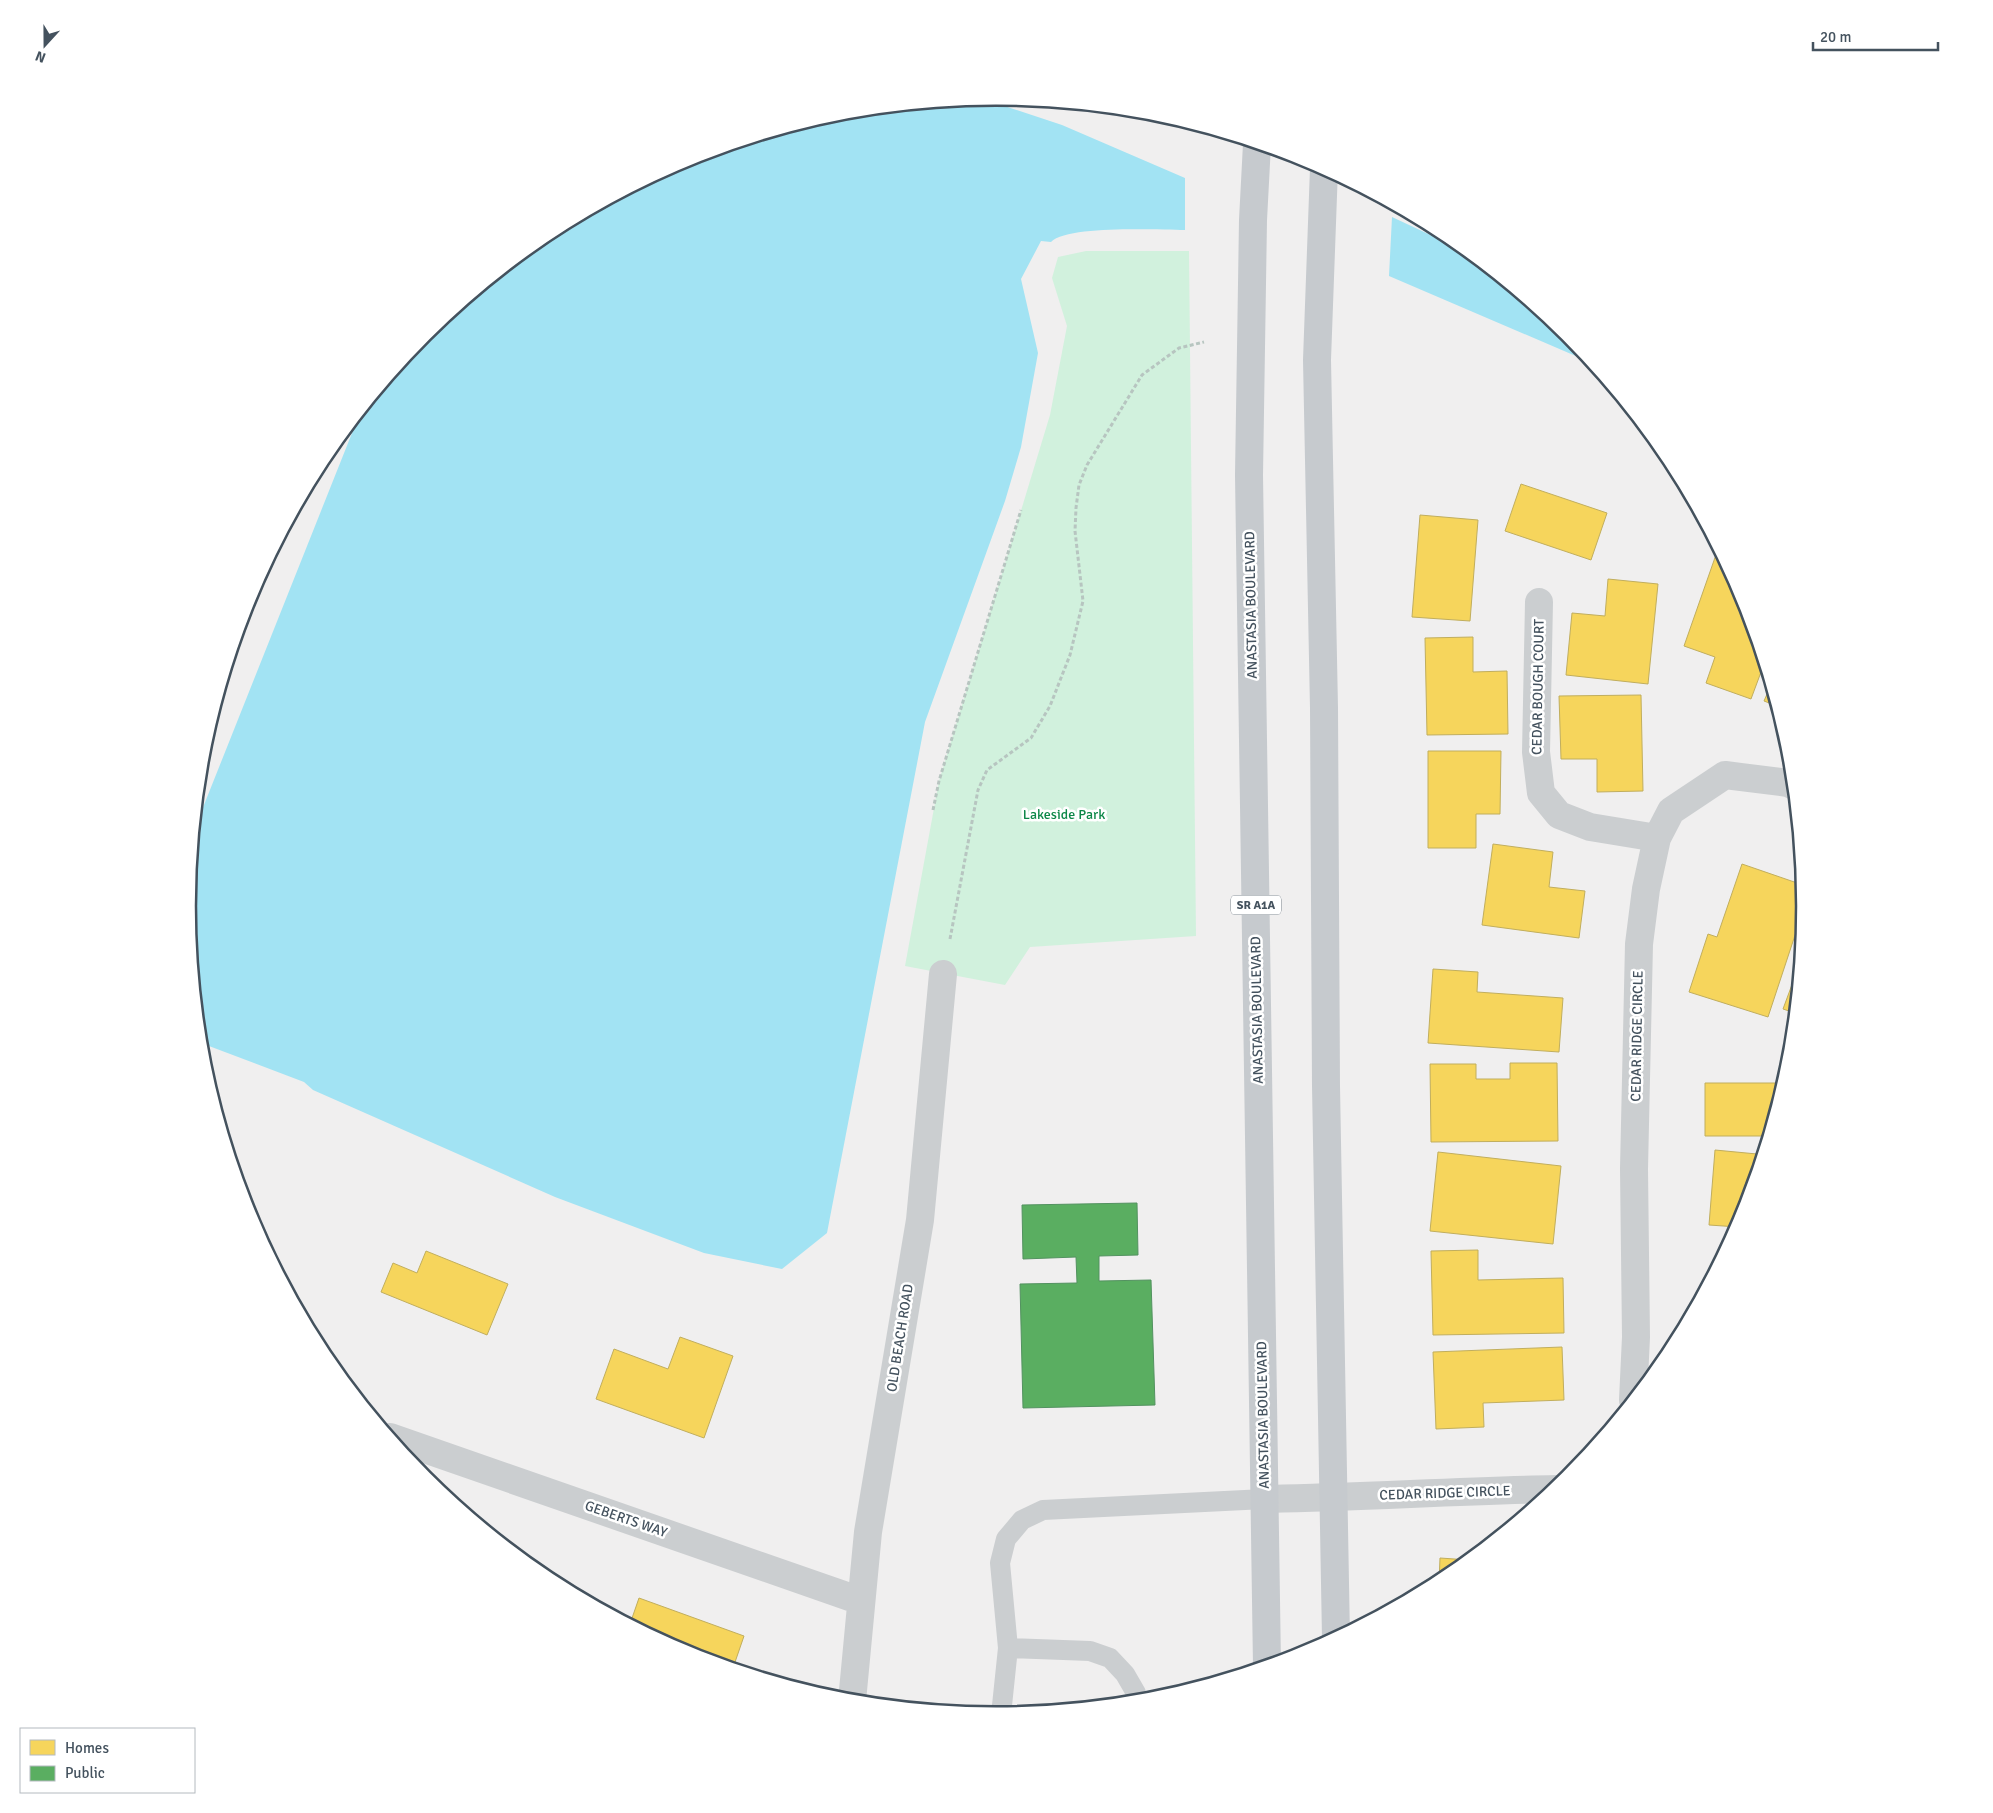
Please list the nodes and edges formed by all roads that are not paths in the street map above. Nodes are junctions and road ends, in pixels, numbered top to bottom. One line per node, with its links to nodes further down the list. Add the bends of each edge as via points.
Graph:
1 (1257, 150): 11 (main road, ANASTASIA BOULEVARD / SR A1A, via 1249,475)
2 (1324, 177): 10 (main road, via 1317,360)
3 (1539, 602): 5 (street, CEDAR BOUGH COURT, via 1536,752 1542,793 1559,816 1590,827)
4 (1787, 785): 5 (street, CEDAR RIDGE CIRCLE, via 1725,775 1671,811)
5 (1657, 838): 7 (street, CEDAR RIDGE CIRCLE, via 1639,944)
6 (943, 974): 12 (street, OLD BEACH ROAD, via 920,1220 868,1532)
7 (1633, 1391)
8 (402, 1441): 12 (street, GEBERTS WAY)
9 (1544, 1489): 10 (street, CEDAR RIDGE CIRCLE, via 1461,1490)
10 (1334, 1498): 11 (street, CEDAR RIDGE CIRCLE); 13 (main road)
11 (1264, 1499): 14 (lane, via 1043,1510 1022,1520 1006,1539 1000,1564); 15 (main road, ANASTASIA BOULEVARD / SR A1A)
12 (861, 1601): 16 (street, OLD BEACH ROAD)
13 (1336, 1631)
14 (1008, 1648): 17 (lane, via 1090,1651 1110,1658 1125,1674); 18 (lane)
15 (1267, 1659)
16 (853, 1693)
17 (1136, 1694)
18 (1001, 1707)

